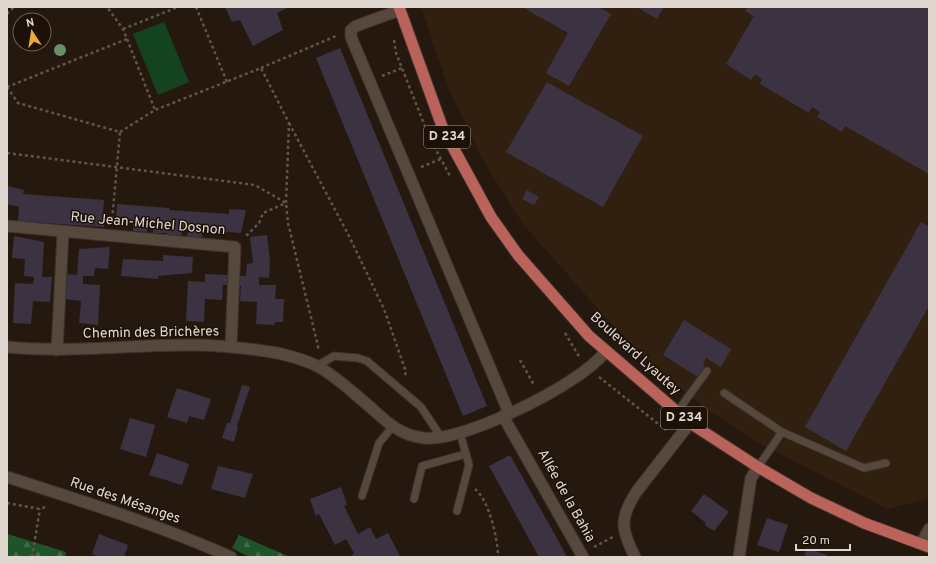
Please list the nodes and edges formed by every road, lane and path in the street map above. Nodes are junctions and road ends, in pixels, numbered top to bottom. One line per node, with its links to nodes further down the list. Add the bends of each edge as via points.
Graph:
1 (14, 7): 6 (path)
2 (107, 7): 7 (path)
3 (178, 7): 7 (path)
4 (196, 7): 12 (path)
5 (400, 8): 8 (street, via 356,26); 30 (main road, Boulevard Lyautey / D 234, via 443,130 492,217 518,255)
6 (7, 14)
7 (123, 29): 9 (path)
8 (351, 34): 10 (path); 13 (street, Allée de la Bahia)
9 (127, 39): 14 (path); 15 (path)
10 (261, 68): 12 (path); 16 (path)
11 (402, 68): 13 (path)
12 (227, 82): 15 (path)
13 (369, 82): 21 (street, Allée de la Bahia)
14 (7, 87): 17 (path, via 18,103)
15 (155, 110): 17 (path)
16 (289, 123): 22 (path); 34 (path, via 349,236 384,309 406,372)
17 (120, 132): 20 (path)
18 (7, 153): 20 (path)
19 (441, 159): 21 (path)
20 (117, 167): 22 (path, via 255,186); 25 (path)
21 (407, 173): 38 (street, Allée de la Bahia)
22 (286, 203): 26 (path, via 264,213 259,223); 32 (path, via 288,223 318,346)
23 (7, 226): 24 (street, Rue Jean-Michel Dosnon)
24 (63, 232): 25 (street, Rue Jean-Michel Dosnon); 29 (street)
25 (111, 236): 26 (street, Rue Jean-Michel Dosnon)
26 (235, 247): 27 (street, Rue Jean-Michel Dosnon)
27 (231, 346): 29 (street, Chemin des Brichères); 32 (street, Chemin des Brichères, via 278,354)
28 (7, 347): 29 (street, Chemin des Brichères)
29 (57, 350)
30 (606, 352): 36 (street, Chemin des Brichères, via 580,375); 37 (main road, Boulevard Lyautey / D 234)
31 (520, 360): 36 (path)
32 (316, 366): 34 (lane, via 334,356 358,358 367,361); 40 (street, Chemin des Brichères, via 342,383)
33 (708, 371): 37 (lane)
34 (401, 390): 43 (lane, via 421,407)
35 (724, 393): 41 (lane)
36 (541, 398): 38 (street, Chemin des Brichères)
37 (677, 412): 39 (main road, Boulevard Lyautey / D 234)
38 (506, 415): 42 (street, Chemin des Brichères); 56 (street, Allée de la Bahia, via 522,449)
39 (690, 423): 46 (main road, Boulevard Lyautey / D 234); 53 (street, via 629,502 624,513)
40 (393, 426): 43 (street, Chemin des Brichères, via 408,435 424,438); 49 (lane, via 379,443)
41 (782, 432): 45 (lane, via 864,468); 46 (lane)
42 (460, 433): 43 (street, Chemin des Brichères); 44 (lane)
43 (441, 437)
44 (466, 454): 48 (lane, via 469,465); 50 (lane, via 422,466)
45 (886, 463)
46 (758, 468): 55 (main road, Boulevard Lyautey / D 234, via 811,498 864,523); 61 (street, via 751,478)
47 (7, 477): 58 (street, Rue des Mésanges, via 191,540)
48 (465, 481): 52 (lane); 59 (path, via 480,493 494,525)
49 (362, 496)
50 (414, 499)
51 (7, 503): 57 (path, via 40,509)
52 (457, 511)
53 (624, 528): 56 (path); 60 (street)
54 (929, 529): 55 (street)
55 (925, 545)
56 (582, 555)
57 (32, 557)
58 (232, 557)
59 (498, 557)
60 (635, 557)
61 (739, 557)

